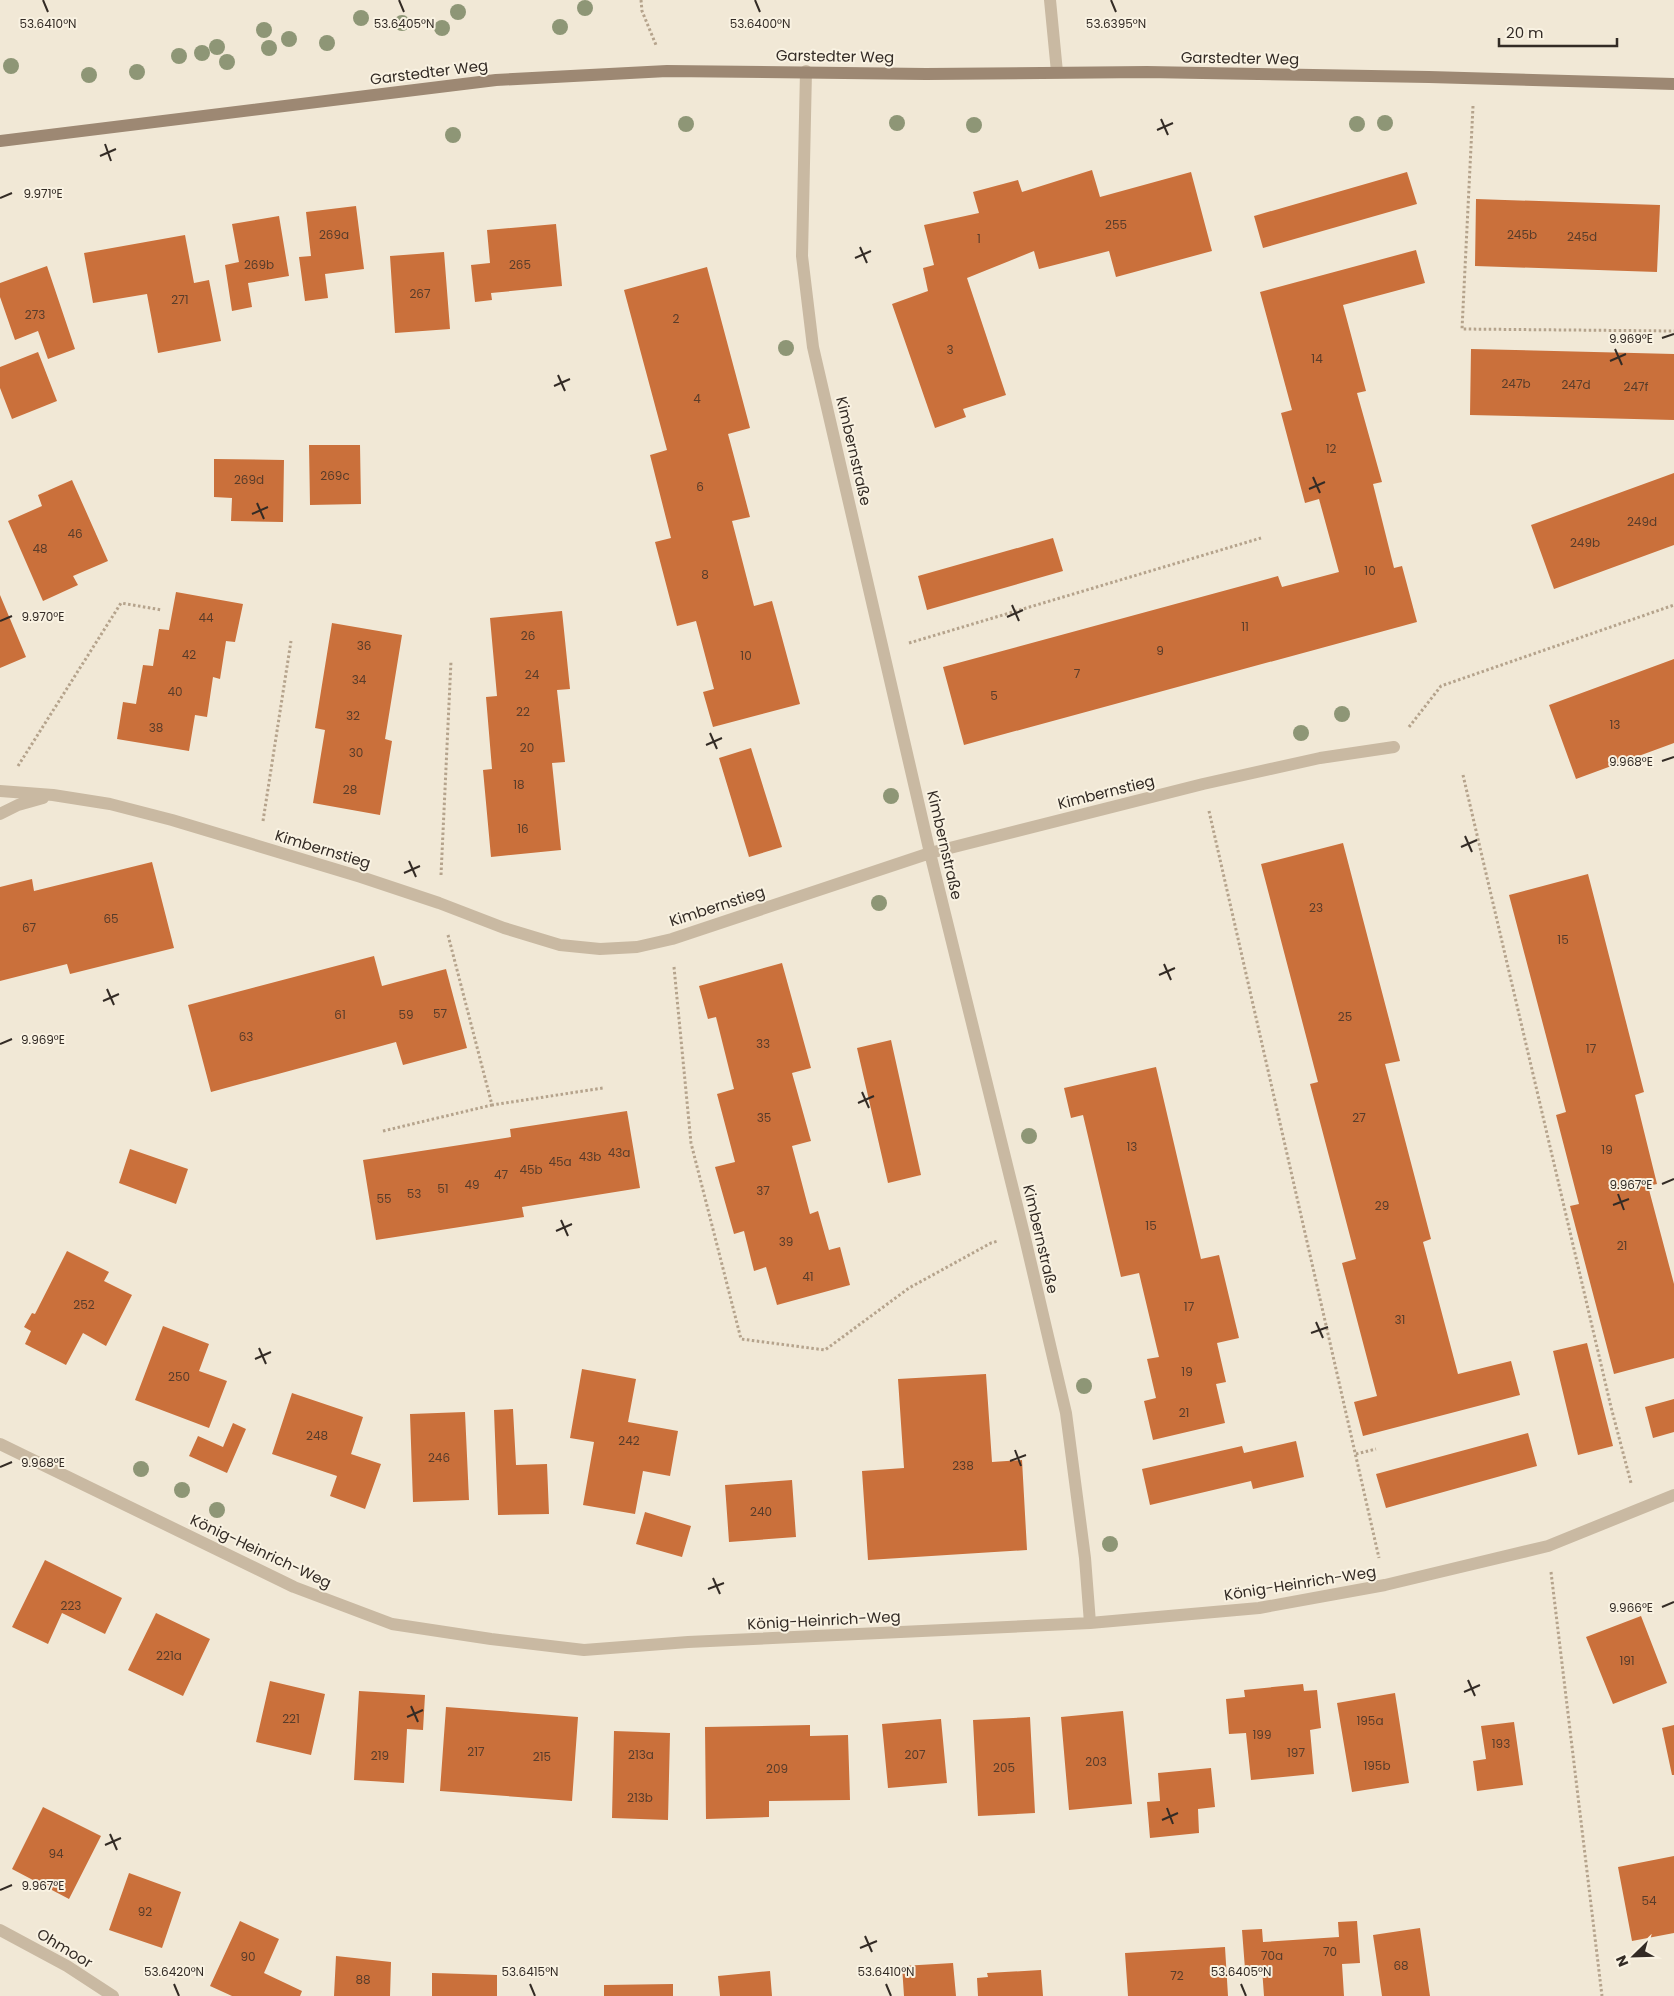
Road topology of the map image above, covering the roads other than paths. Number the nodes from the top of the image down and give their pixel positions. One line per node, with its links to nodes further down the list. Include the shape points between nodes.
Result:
1 (1050, 0): 3 (street)
2 (806, 72): 3 (main road, Garstedter Weg); 5 (main road, Garstedter Weg, via 667,71 496,80); 10 (street, Kimbernstraße, via 802,256 813,347)
3 (1058, 72): 4 (main road, Garstedter Weg)
4 (1674, 84)
5 (0, 140)
6 (1394, 747): 10 (street, Kimbernstieg, via 1320,758 1203,784)
7 (3, 791): 8 (street, Kimbernstieg)
8 (53, 796): 9 (street, Kimbernstieg, via 18,805); 10 (street, Kimbernstieg, via 110,804 172,820 439,903 560,945 600,949 637,947 672,939)
9 (0, 814)
10 (930, 853): 13 (street, Kimbernstraße, via 1066,1413 1086,1558)
11 (0, 1444): 13 (street, König-Heinrich-Weg, via 294,1588 392,1624 584,1650)
12 (1674, 1495): 13 (street, König-Heinrich-Weg, via 1548,1546 1385,1585 1259,1608)
13 (1090, 1623)
14 (0, 1930): 15 (street, Ohmoor, via 67,1966)
15 (113, 1996)

